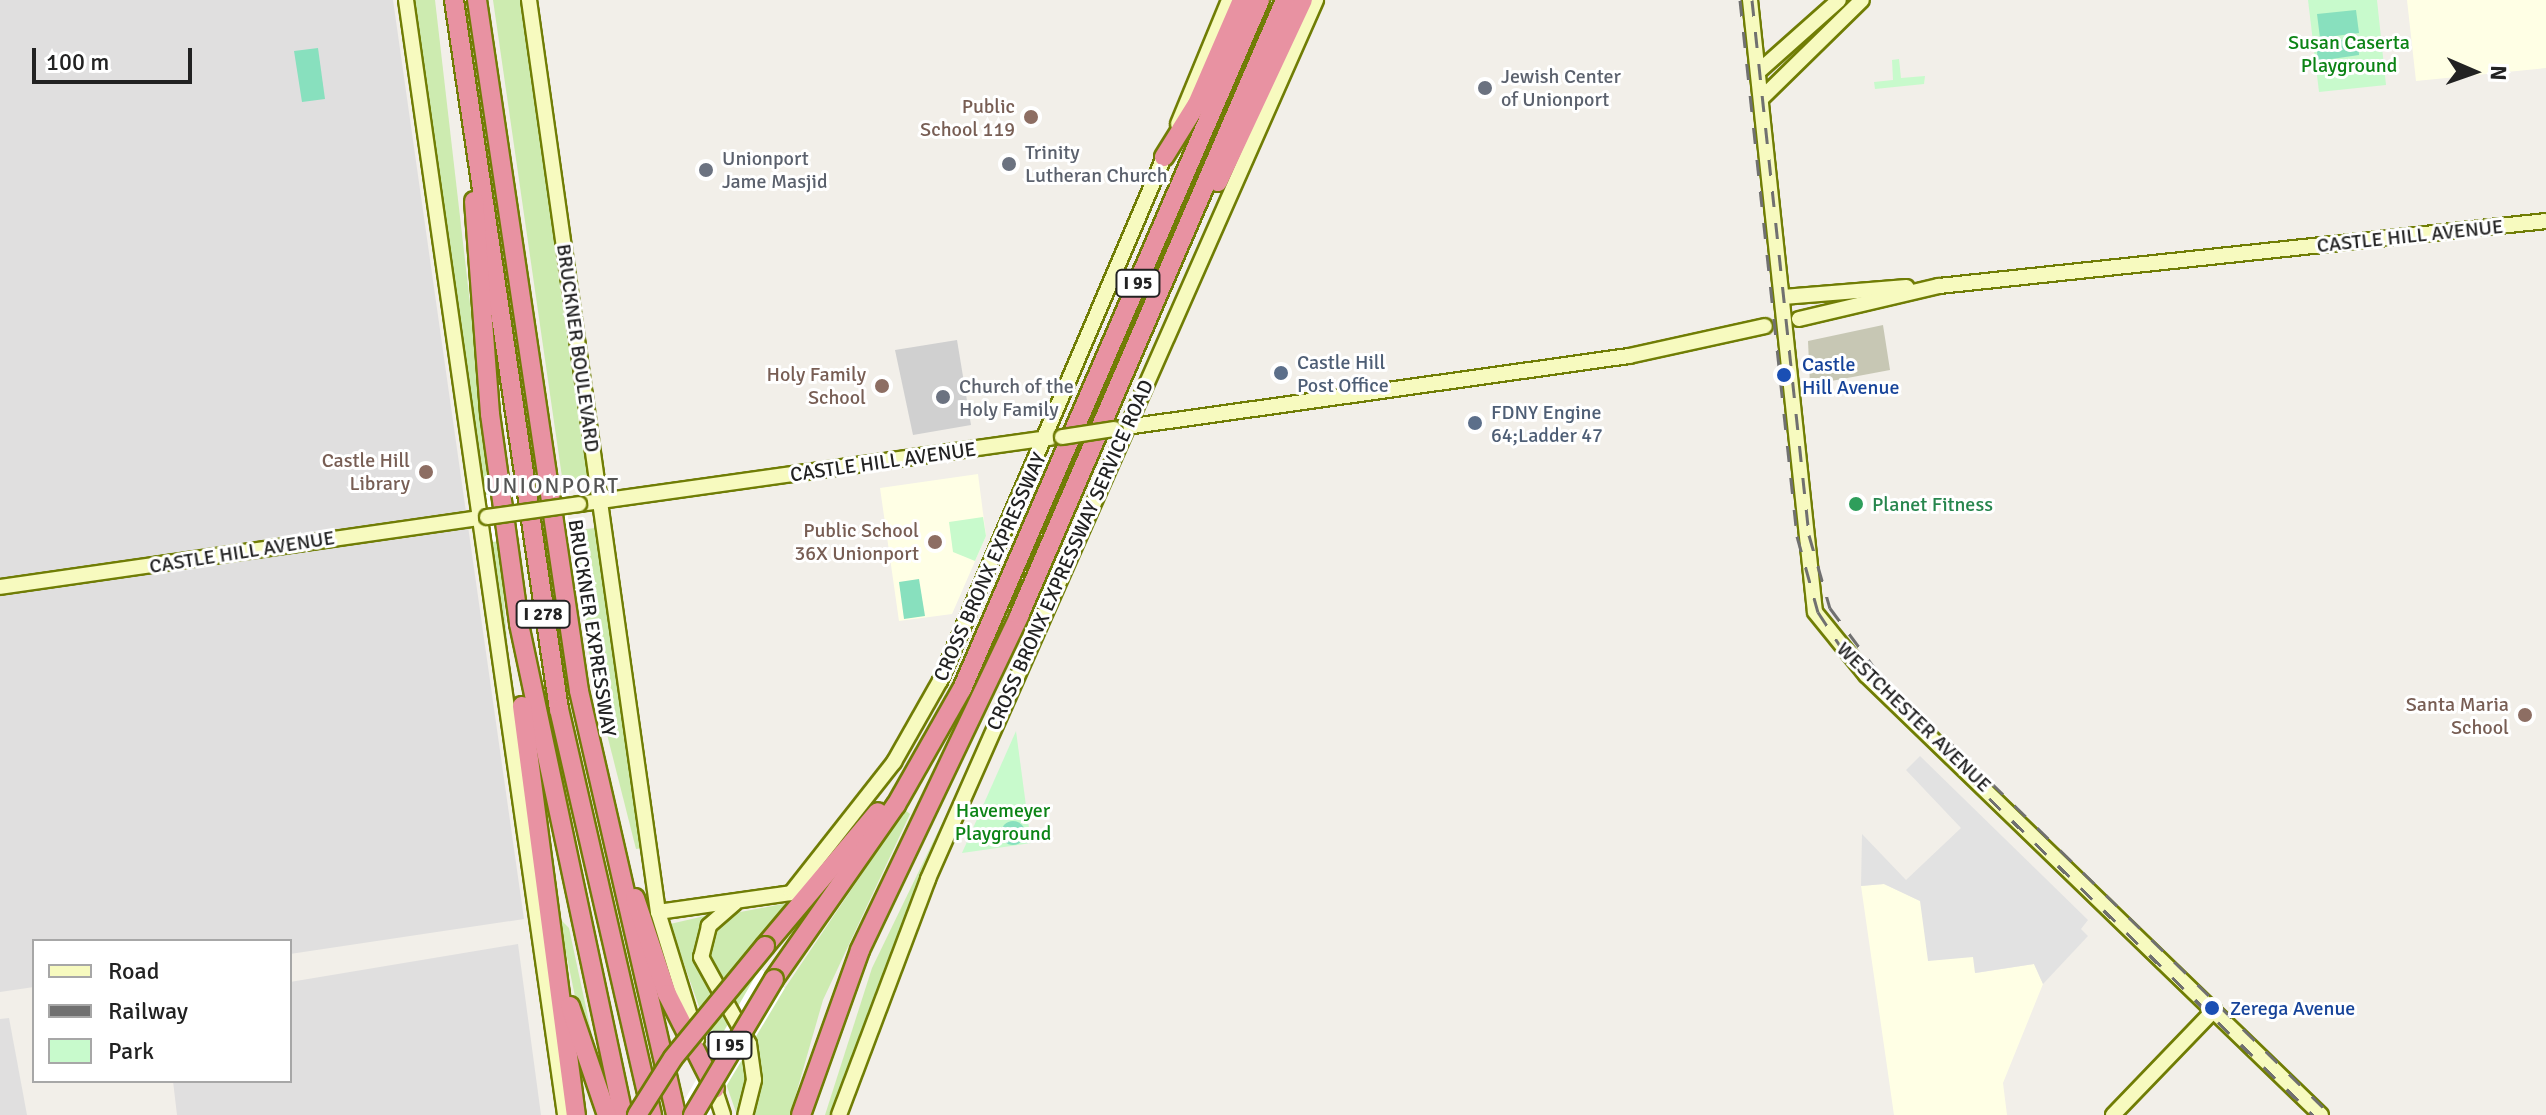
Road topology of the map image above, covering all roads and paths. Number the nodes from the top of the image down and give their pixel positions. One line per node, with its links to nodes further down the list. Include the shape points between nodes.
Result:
1 (406, 0): 27 (main road)
2 (454, 0): 16 (highway, I 278)
3 (477, 0): 30 (highway, BRUCKNER EXPRESSWAY / I 278)
4 (529, 0): 26 (main road, BRUCKNER BOULEVARD)
5 (1229, 0): 17 (main road)
6 (1242, 0): 17 (highway, via 1197,104)
7 (1260, 0): 31 (highway, CROSS BRONX EXPRESSWAY / I 95)
8 (1285, 0): 20 (highway, I 95)
9 (1303, 0): 20 (highway, via 1247,129)
10 (1316, 0): 24 (main road, CROSS BRONX EXPRESSWAY SERVICE ROAD)
11 (1750, 0): 14 (main road, WESTCHESTER AVENUE)
12 (1839, 0): 14 (main road)
13 (1862, 0): 15 (main road)
14 (1758, 72): 15 (main road, WESTCHESTER AVENUE)
15 (1761, 99): 21 (main road, WESTCHESTER AVENUE)
16 (471, 106): 28 (highway, via 487,376); 43 (highway, I 278, via 557,699)
17 (1164, 157): 25 (main road)
18 (2546, 221): 19 (main road, CASTLE HILL AVENUE)
19 (1939, 286): 21 (main road); 22 (main road, CASTLE HILL AVENUE)
20 (1158, 294): 35 (highway, I 95, via 1019,616)
21 (1783, 297): 36 (main road, WESTCHESTER AVENUE, via 1815,612 1866,675)
22 (1799, 319)
23 (1765, 326): 24 (main road, CASTLE HILL AVENUE, via 1629,356)
24 (1120, 428): 25 (main road, CASTLE HILL AVENUE, bridge); 50 (main road, CROSS BRONX EXPRESSWAY SERVICE ROAD, via 923,892)
25 (1044, 439): 26 (main road, CASTLE HILL AVENUE); 32 (main road, via 931,700 860,811 791,893)
26 (600, 502): 27 (main road, CASTLE HILL AVENUE, bridge); 33 (main road, BRUCKNER BOULEVARD)
27 (483, 518): 29 (main road, CASTLE HILL AVENUE); 38 (main road)
28 (511, 566): 34 (highway); 41 (highway, via 549,788)
29 (0, 587)
30 (582, 710): 37 (highway, via 655,963); 44 (highway, BRUCKNER EXPRESSWAY / I 278)
31 (944, 723): 42 (highway, bridge, via 673,1058); 45 (highway, CROSS BRONX EXPRESSWAY / I 95, bridge, via 774,979)
32 (739, 902): 33 (main road); 47 (main road, via 711,923 701,957 749,1044 754,1080)
33 (658, 912): 37 (main road, BRUCKNER BOULEVARD)
34 (552, 925): 39 (highway); 40 (highway, via 582,1053)
35 (838, 1004): 48 (highway); 49 (highway, I 95)
36 (2214, 1010): 51 (main road); 52 (main road, WESTCHESTER AVENUE)
37 (715, 1089): 46 (main road, BRUCKNER BOULEVARD)
38 (565, 1115)
39 (576, 1115)
40 (607, 1115)
41 (623, 1115)
42 (637, 1115)
43 (652, 1115)
44 (677, 1115)
45 (693, 1115)
46 (723, 1115)
47 (745, 1115)
48 (801, 1115)
49 (809, 1115)
50 (839, 1115)
51 (2113, 1115)
52 (2321, 1115)

